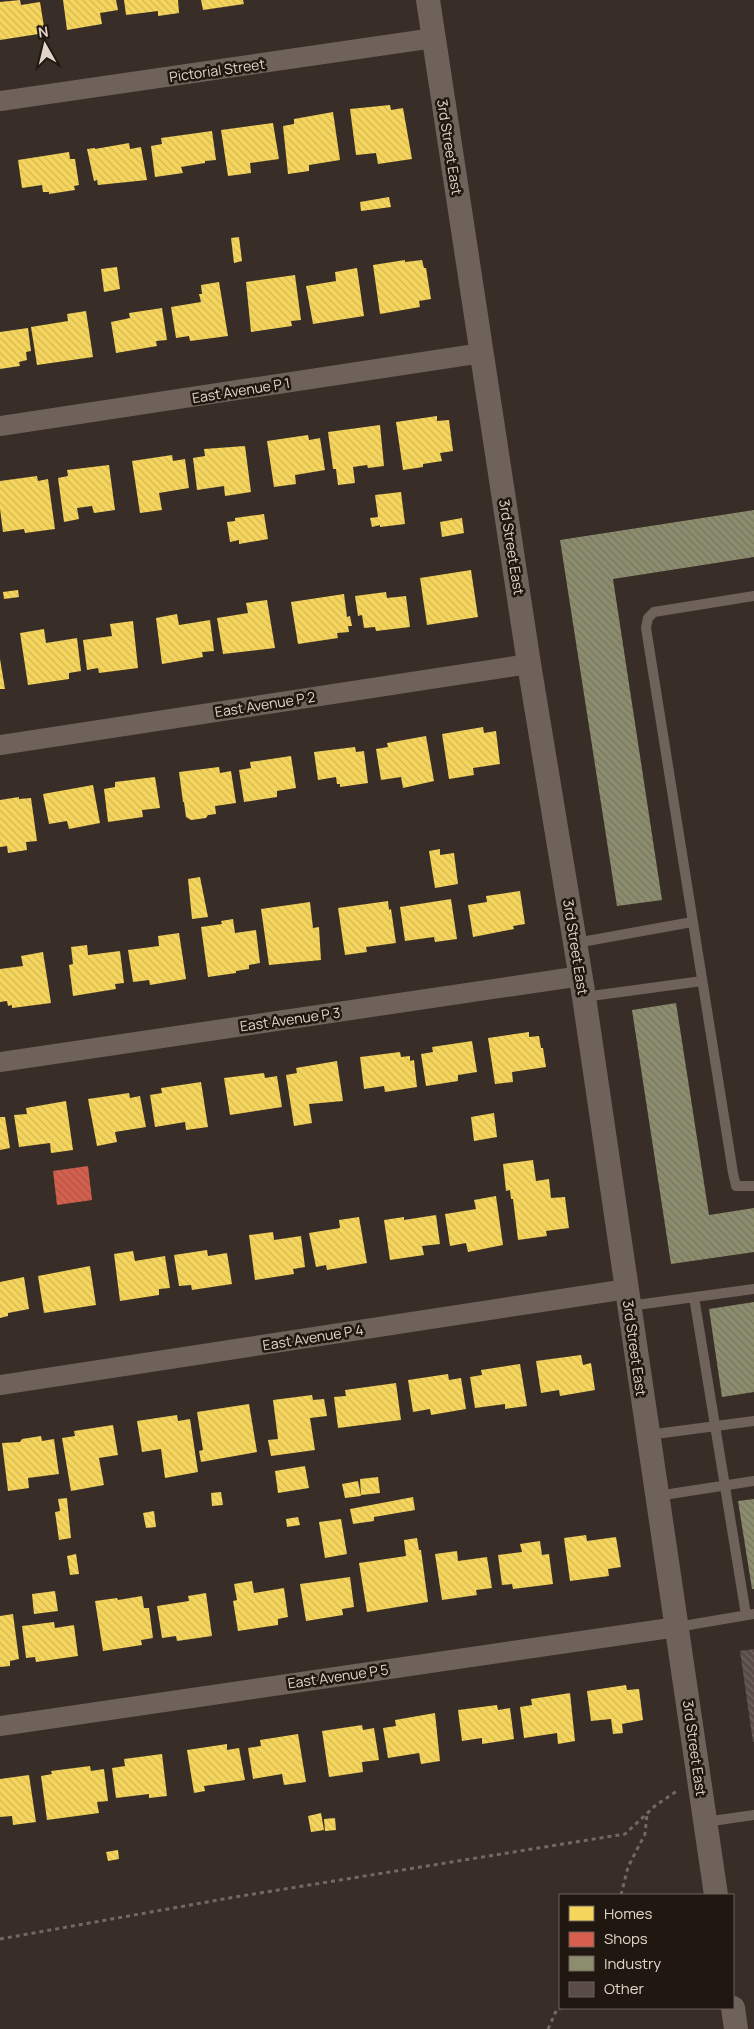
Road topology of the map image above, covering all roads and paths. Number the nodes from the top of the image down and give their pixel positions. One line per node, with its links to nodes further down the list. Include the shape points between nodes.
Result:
1 (428, 0): 2 (street, 3rd Street East)
2 (434, 38): 3 (street, Pictorial Street); 4 (street, 3rd Street East)
3 (0, 101)
4 (482, 354): 5 (street, East Avenue P 1); 7 (street, 3rd Street East)
5 (0, 426)
6 (754, 596): 9 (lane, via 654,612 648,618 646,628)
7 (530, 664): 8 (street, East Avenue P 2); 10 (street, 3rd Street East)
8 (0, 745)
9 (692, 922): 10 (lane); 11 (lane)
10 (576, 943): 12 (street, 3rd Street East)
11 (702, 981): 12 (lane); 14 (lane, via 736,1186)
12 (582, 986): 13 (street, East Avenue P 3); 17 (street, 3rd Street East)
13 (0, 1062)
14 (754, 1186)
15 (754, 1289): 16 (lane)
16 (694, 1297): 17 (lane); 20 (lane)
17 (628, 1298): 18 (street, East Avenue P 4); 21 (street, 3rd Street East)
18 (0, 1385)
19 (754, 1421): 20 (lane)
20 (716, 1427): 21 (lane); 23 (lane)
21 (648, 1435): 24 (street, 3rd Street East)
22 (754, 1481): 23 (lane)
23 (725, 1486): 24 (lane); 25 (lane)
24 (657, 1496): 26 (street, 3rd Street East)
25 (750, 1614): 26 (lane)
26 (677, 1627): 27 (street, East Avenue P 5); 28 (street, 3rd Street East)
27 (0, 1726)
28 (699, 1777): 29 (path); 31 (street, 3rd Street East)
29 (648, 1813): 32 (path, via 645,1834 628,1867); 34 (path, via 625,1834 235,1897)
30 (754, 1815): 31 (lane)
31 (705, 1822): 33 (street, 3rd Street East)
32 (621, 1894)
33 (716, 1894)
34 (0, 1940)
35 (559, 2008): 37 (path)
36 (733, 2009): 38 (street)
37 (548, 2029)
38 (736, 2029)

